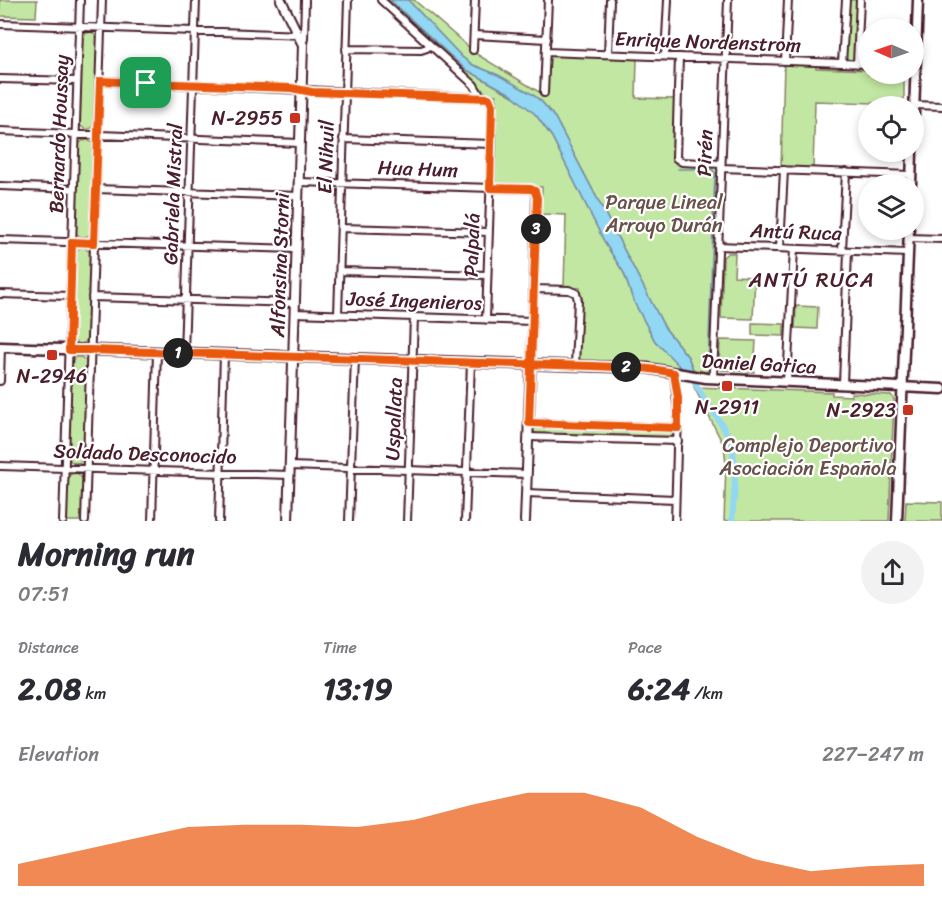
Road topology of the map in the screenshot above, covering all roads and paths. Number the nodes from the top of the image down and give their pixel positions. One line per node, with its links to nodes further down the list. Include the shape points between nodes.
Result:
1 (80, 0): 19 (street, Bernardo Houssay)
2 (102, 0): 20 (street, Bernardo Houssay)
3 (196, 0): 21 (street, Gabriela Mistral)
4 (281, 0): 22 (street, Alfonsina Storni)
5 (305, 0): 22 (street, Alfonsina Storni)
6 (348, 0): 26 (street, El Nihuil)
7 (381, 0): 25 (street)
8 (475, 0): 23 (street)
9 (548, 0): 24 (street)
10 (610, 0): 29 (street)
11 (668, 0): 30 (street)
12 (728, 0): 32 (street, Pirén)
13 (788, 0): 33 (street)
14 (846, 0): 34 (street)
15 (860, 0): 35 (street)
16 (918, 0): 17 (main road)
17 (917, 18)
18 (0, 24): 19 (street)
19 (79, 27): 20 (street); 37 (street, Bernardo Houssay)
20 (101, 28): 21 (street); 38 (street, Bernardo Houssay)
21 (195, 31): 22 (street); 39 (street, Gabriela Mistral)
22 (301, 35): 40 (street, Alfonsina Storni)
23 (474, 35): 24 (street); 27 (street)
24 (547, 39): 28 (street)
25 (429, 44): 26 (street, via 421,50); 43 (street, via 474,85)
26 (346, 49): 41 (street, El Nihuil)
27 (473, 50)
28 (546, 52): 29 (street, Enrique Nordenstrom); 42 (street)
29 (608, 54): 30 (street, Enrique Nordenstrom)
30 (665, 56): 31 (street, Enrique Nordenstrom)
31 (679, 57): 32 (street, Enrique Nordenstrom); 53 (street, via 677,160)
32 (726, 59): 33 (street, Enrique Nordenstrom); 53 (street, Pirén)
33 (785, 61): 34 (street, Enrique Nordenstrom)
34 (842, 63): 35 (street, Enrique Nordenstrom)
35 (857, 64)
36 (0, 79): 37 (street)
37 (77, 81): 47 (street, Bernardo Houssay)
38 (100, 81): 39 (street); 48 (street, Bernardo Houssay)
39 (193, 85): 40 (street); 49 (street, Gabriela Mistral)
40 (302, 90): 41 (street); 51 (street, Alfonsina Storni)
41 (345, 93): 43 (street); 50 (street, El Nihuil)
42 (544, 93)
43 (481, 97): 52 (street, Palpalá, via 490,99)
44 (942, 106): 45 (street)
45 (924, 108)
46 (0, 131): 47 (street)
47 (75, 134): 48 (street); 61 (street, Bernardo Houssay)
48 (98, 135): 49 (street); 62 (street, Bernardo Houssay)
49 (191, 138): 51 (street); 63 (street, Gabriela Mistral)
50 (344, 138): 52 (street); 58 (street, El Nihuil)
51 (300, 142): 57 (street, Alfonsina Storni)
52 (492, 144): 60 (street, Palpalá)
53 (721, 166): 54 (street); 74 (street, Pirén)
54 (784, 170): 55 (street); 75 (street)
55 (846, 172): 56 (street); 78 (street)
56 (862, 174)
57 (299, 182): 58 (street, Hua Hum); 64 (street, Alfonsina Storni)
58 (342, 183): 60 (street, Hua Hum); 65 (street, El Nihuil)
59 (0, 186): 61 (street)
60 (490, 188): 66 (street, Palpalá); 82 (street, Hua Hum, via 535,191)
61 (74, 189): 71 (street, Bernardo Houssay)
62 (96, 189): 63 (street); 72 (street, Bernardo Houssay)
63 (189, 192): 64 (street); 73 (street, Gabriela Mistral)
64 (299, 196): 76 (street, Alfonsina Storni)
65 (341, 228): 66 (street); 80 (street, El Nihuil)
66 (489, 232): 81 (street, Palpalá)
67 (924, 236): 68 (street)
68 (942, 239)
69 (0, 240): 71 (street)
70 (909, 240): 79 (main road)
71 (72, 242): 72 (street); 84 (street, Bernardo Houssay)
72 (94, 243): 73 (street); 85 (street, Bernardo Houssay)
73 (188, 246): 76 (street); 86 (street, Gabriela Mistral)
74 (718, 246): 75 (street, Antú Ruca); 106 (street, Pirén)
75 (780, 248): 77 (street, Antú Ruca)
76 (297, 249): 87 (street, Alfonsina Storni)
77 (794, 249): 78 (street, Antú Ruca); 108 (street)
78 (845, 251): 79 (street, Antú Ruca); 109 (street)
79 (908, 253): 110 (main road)
80 (340, 271): 81 (street); 89 (street, El Nihuil)
81 (487, 275): 91 (street, Palpalá)
82 (534, 289): 92 (street); 104 (street, via 576,293)
83 (0, 294): 84 (street)
84 (70, 296): 94 (street, Bernardo Houssay)
85 (92, 297): 86 (street); 95 (street, Bernardo Houssay)
86 (186, 300): 87 (street); 97 (street, Gabriela Mistral)
87 (295, 303): 88 (street, Alfonsina Storni)
88 (295, 313): 89 (street, José Ingenieros); 99 (street, Alfonsina Storni)
89 (338, 315): 90 (street, José Ingenieros)
90 (414, 317): 91 (street, José Ingenieros); 101 (street, Uspallata)
91 (486, 320): 92 (street, José Ingenieros)
92 (532, 321): 103 (street)
93 (1, 347): 94 (main road, Daniel Gatica); 107 (street)
94 (69, 350): 95 (main road, Daniel Gatica); 118 (street, Bernardo Houssay)
95 (91, 350): 96 (main road, Daniel Gatica); 120 (street, Bernardo Houssay)
96 (157, 352): 97 (main road, Daniel Gatica); 122 (street)
97 (184, 353): 98 (main road, Daniel Gatica)
98 (225, 354): 99 (main road, Daniel Gatica); 124 (street)
99 (294, 357): 100 (main road, Daniel Gatica); 117 (street, Alfonsina Storni)
100 (355, 358): 101 (main road, Daniel Gatica); 119 (street)
101 (412, 360): 102 (main road, Daniel Gatica); 121 (street, Uspallata)
102 (471, 362): 103 (main road, Daniel Gatica); 123 (street)
103 (531, 364): 104 (main road, Daniel Gatica); 112 (street)
104 (575, 365): 105 (main road, Daniel Gatica, via 652,368)
105 (674, 373): 106 (main road, Daniel Gatica); 113 (street)
106 (713, 378): 108 (main road, Daniel Gatica)
107 (0, 381)
108 (788, 382): 109 (main road, Daniel Gatica)
109 (843, 384): 110 (main road, Daniel Gatica)
110 (903, 387): 111 (main road, Daniel Gatica); 139 (main road)
111 (942, 388)
112 (529, 423): 113 (street); 114 (street)
113 (678, 428): 115 (street)
114 (528, 437): 115 (street); 125 (street)
115 (678, 441): 128 (street)
116 (0, 466): 118 (street, Soldado Desconocido)
117 (290, 466): 119 (street); 126 (street, Alfonsina Storni)
118 (65, 468): 120 (street, Soldado Desconocido); 129 (street, Bernardo Houssay)
119 (351, 468): 121 (street); 134 (street)
120 (87, 469): 122 (street, Soldado Desconocido); 130 (street, Bernardo Houssay)
121 (409, 470): 123 (street); 135 (street, Uspallata)
122 (154, 471): 124 (street, Soldado Desconocido); 131 (street)
123 (467, 472): 125 (street); 136 (street)
124 (221, 473): 126 (street, Soldado Desconocido); 132 (street)
125 (527, 474): 127 (street)
126 (290, 475): 133 (street, Alfonsina Storni)
127 (526, 493): 128 (street); 137 (street)
128 (675, 499): 138 (street)
129 (63, 521)
130 (85, 521)
131 (152, 521)
132 (219, 521)
133 (288, 521)
134 (349, 521)
135 (407, 521)
136 (465, 521)
137 (525, 521)
138 (675, 521)
139 (897, 521)

